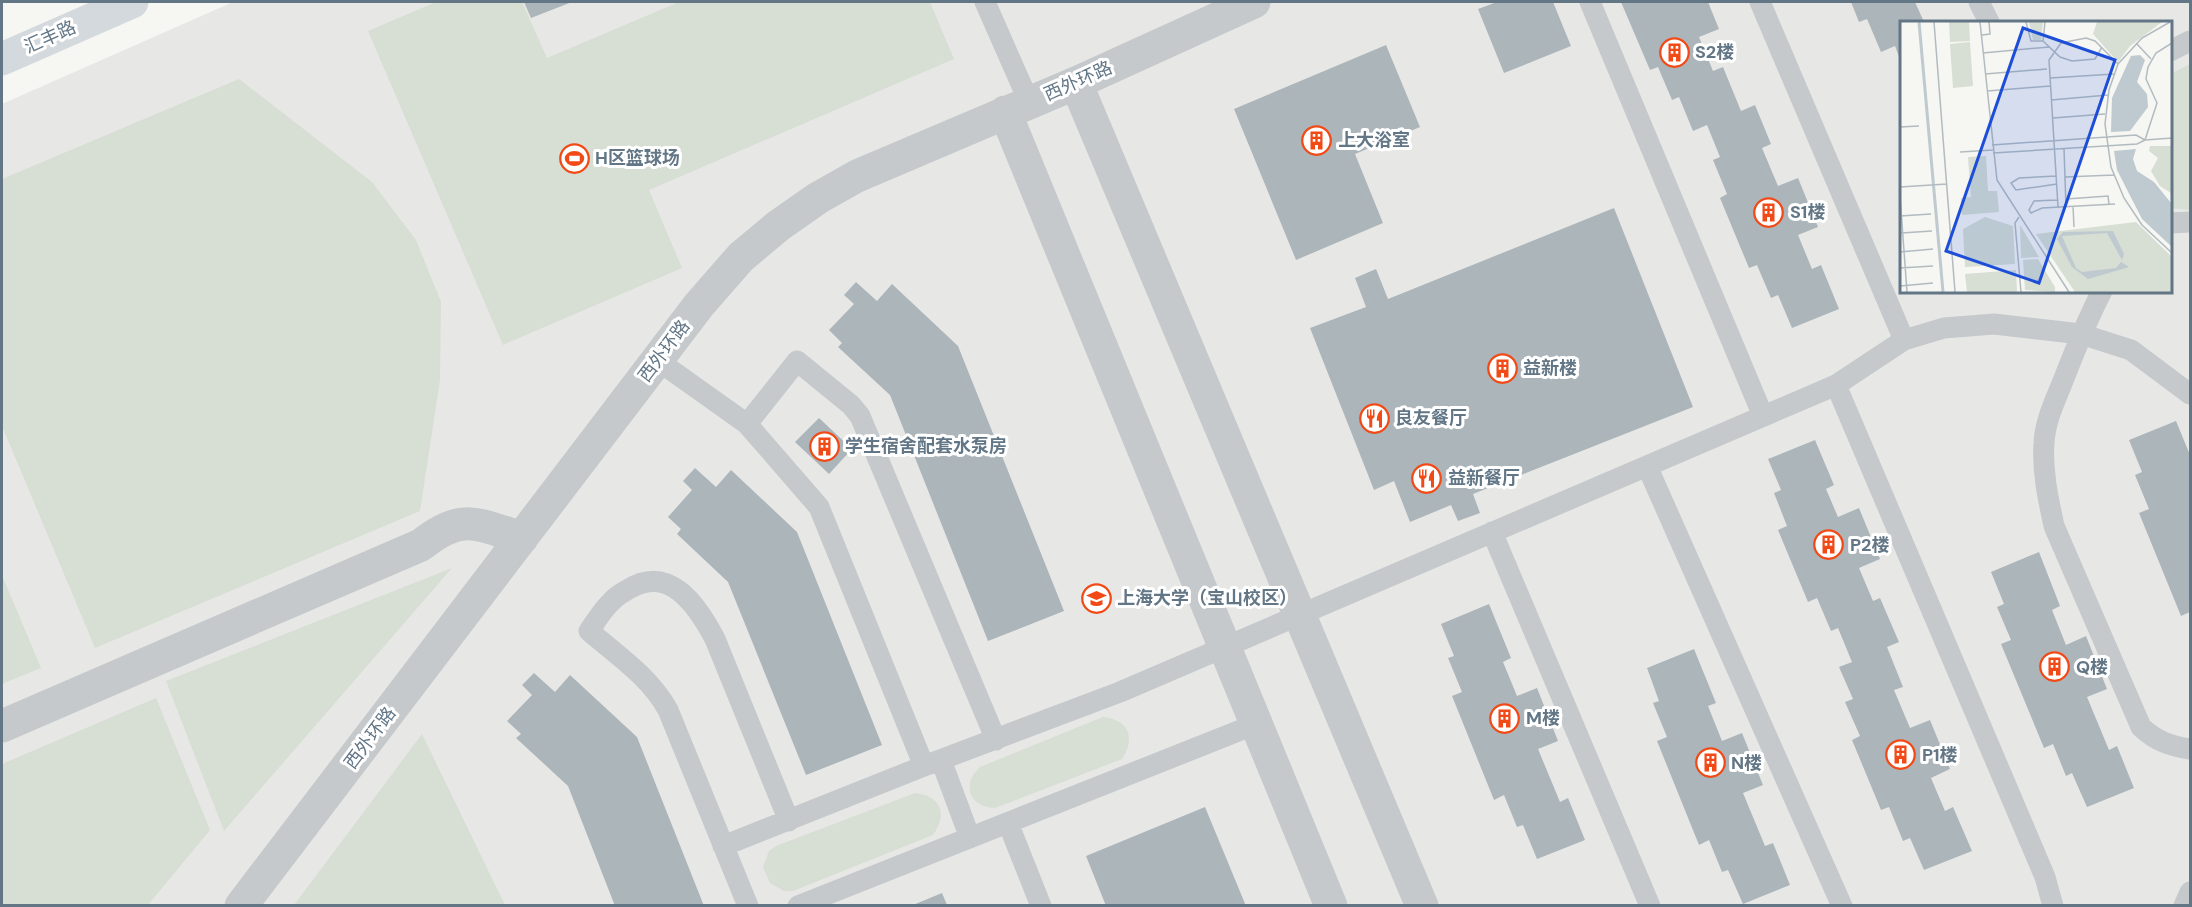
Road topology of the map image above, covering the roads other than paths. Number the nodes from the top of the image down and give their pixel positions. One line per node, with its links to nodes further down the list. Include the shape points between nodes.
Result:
1 (132, 2): 10 (street, 汇丰路)
2 (985, 2): 12 (lane)
3 (1254, 2): 11 (street, 西外环路)
4 (1590, 2): 21 (lane)
5 (1760, 2): 17 (lane)
6 (1980, 2): 7 (lane)
7 (1989, 21)
8 (2190, 41): 9 (lane)
9 (2171, 50)
10 (2, 59)
11 (1076, 83): 12 (street, 西外环路); 26 (street)
12 (1017, 107): 18 (street, 西外环路, via 857,176 786,220 741,258); 27 (street)
13 (2190, 222): 14 (lane)
14 (2171, 223)
15 (2102, 292): 16 (lane)
16 (2081, 334): 17 (lane, via 1994,324 1944,328); 20 (lane, via 2130,350); 31 (lane, via 2049,414 2044,441 2044,468 2054,526 2141,726 2154,739)
17 (1904, 340): 19 (lane)
18 (657, 360): 22 (lane); 25 (street, 西外环路)
19 (1836, 385): 21 (lane); 47 (lane, via 2045,877)
20 (2190, 394)
21 (1763, 416): 23 (lane)
22 (747, 424): 30 (lane, via 798,361 861,416); 32 (lane, via 819,507)
23 (1647, 466): 24 (lane); 46 (lane)
24 (1492, 532): 26 (lane); 45 (lane)
25 (522, 538): 29 (street, via 474,523 454,524 421,544); 39 (street, 西外环路)
26 (1300, 615): 27 (lane); 44 (street)
27 (1225, 647): 28 (street); 30 (lane)
28 (1256, 724): 34 (lane); 43 (street)
29 (2, 726)
30 (996, 740): 32 (lane)
31 (2190, 749)
32 (932, 763): 33 (lane); 35 (lane)
33 (789, 821): 36 (lane); 36 (lane, via 703,617 673,585 654,580 636,585 612,600 589,631 660,696)
34 (1008, 823): 35 (lane); 42 (lane)
35 (970, 838): 38 (lane)
36 (723, 846): 40 (lane)
37 (2190, 892): 48 (lane)
38 (826, 901): 41 (lane)
39 (242, 906)
40 (748, 906)
41 (798, 906)
42 (1041, 906)
43 (1331, 906)
44 (1422, 906)
45 (1650, 906)
46 (1842, 906)
47 (2053, 906)
48 (2184, 906)

